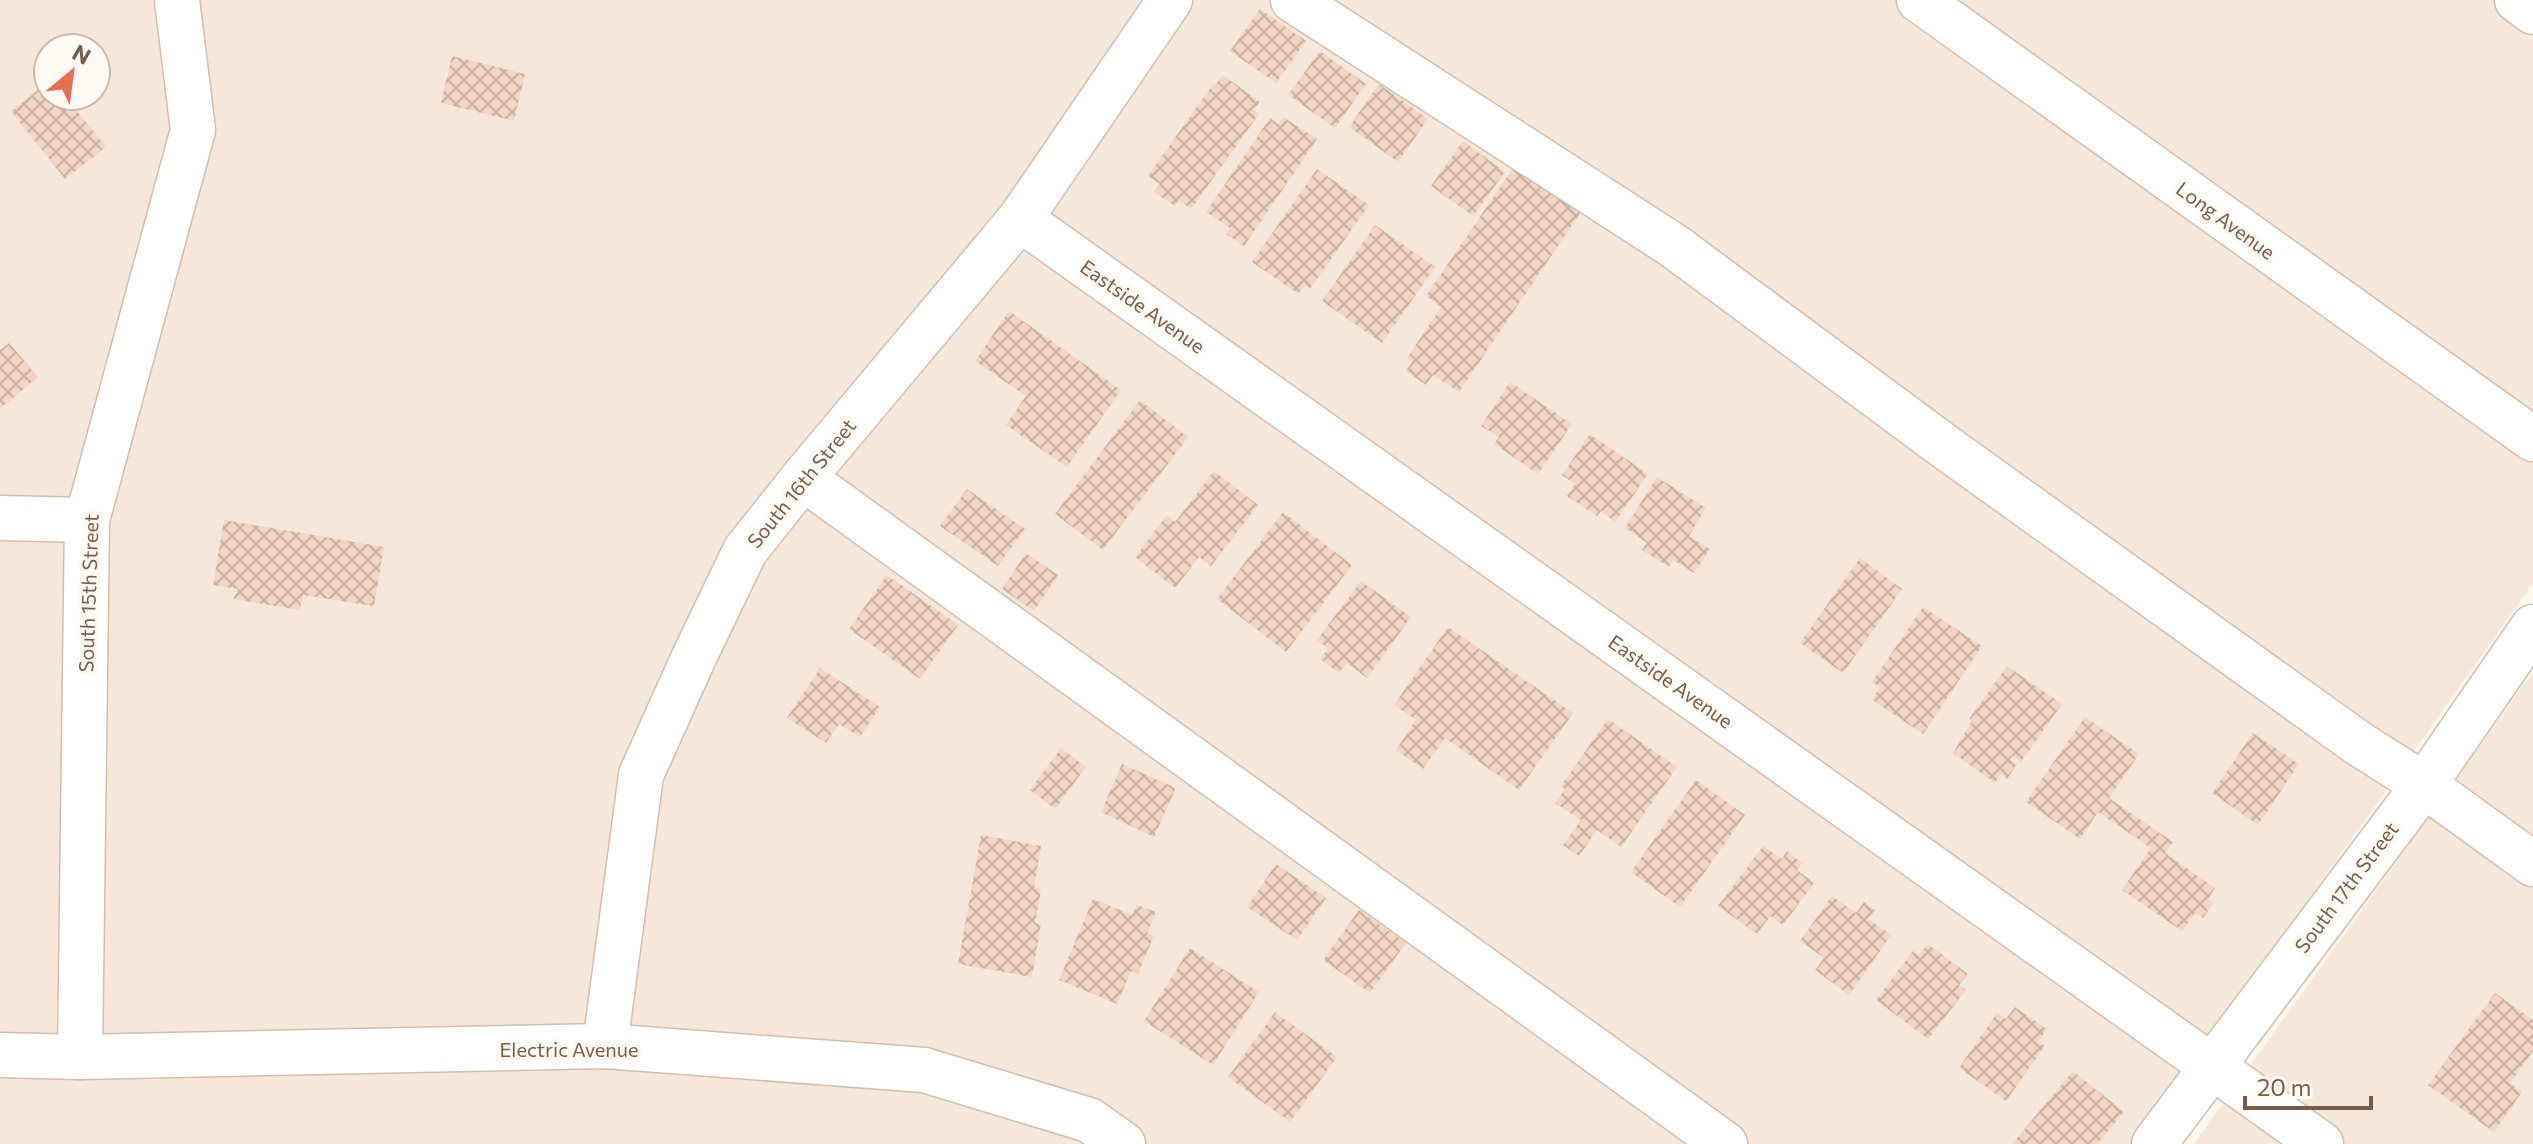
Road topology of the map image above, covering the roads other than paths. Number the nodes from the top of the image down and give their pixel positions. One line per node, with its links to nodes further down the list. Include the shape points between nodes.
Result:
1 (177, 0): 11 (street, South 15th Street, via 193,130)
2 (1170, 0): 7 (street, South 16th Street)
3 (1293, 0): 13 (street, via 1674,246 1957,456)
4 (1919, 0): 8 (street, Long Avenue)
5 (2517, 0): 6 (street)
6 (2533, 12)
7 (1020, 219): 9 (street, South 16th Street); 18 (street, Eastside Avenue)
8 (2533, 439)
9 (803, 478): 15 (street, South 16th Street, via 745,551 641,775); 20 (street)
10 (0, 518): 11 (street)
11 (87, 520): 17 (street, South 15th Street)
12 (2533, 627): 13 (street, South 17th Street)
13 (2424, 785): 14 (street); 18 (street, South 17th Street)
14 (2533, 864)
15 (605, 1046): 17 (street, Electric Avenue); 19 (street, Electric Avenue, via 924,1070 1089,1120)
16 (0, 1055): 17 (street, Electric Avenue)
17 (80, 1057)
18 (2211, 1066): 21 (street, South 17th Street); 22 (street, Eastside Avenue)
19 (1123, 1144)
20 (1725, 1144)
21 (2154, 1144)
22 (2321, 1144)

